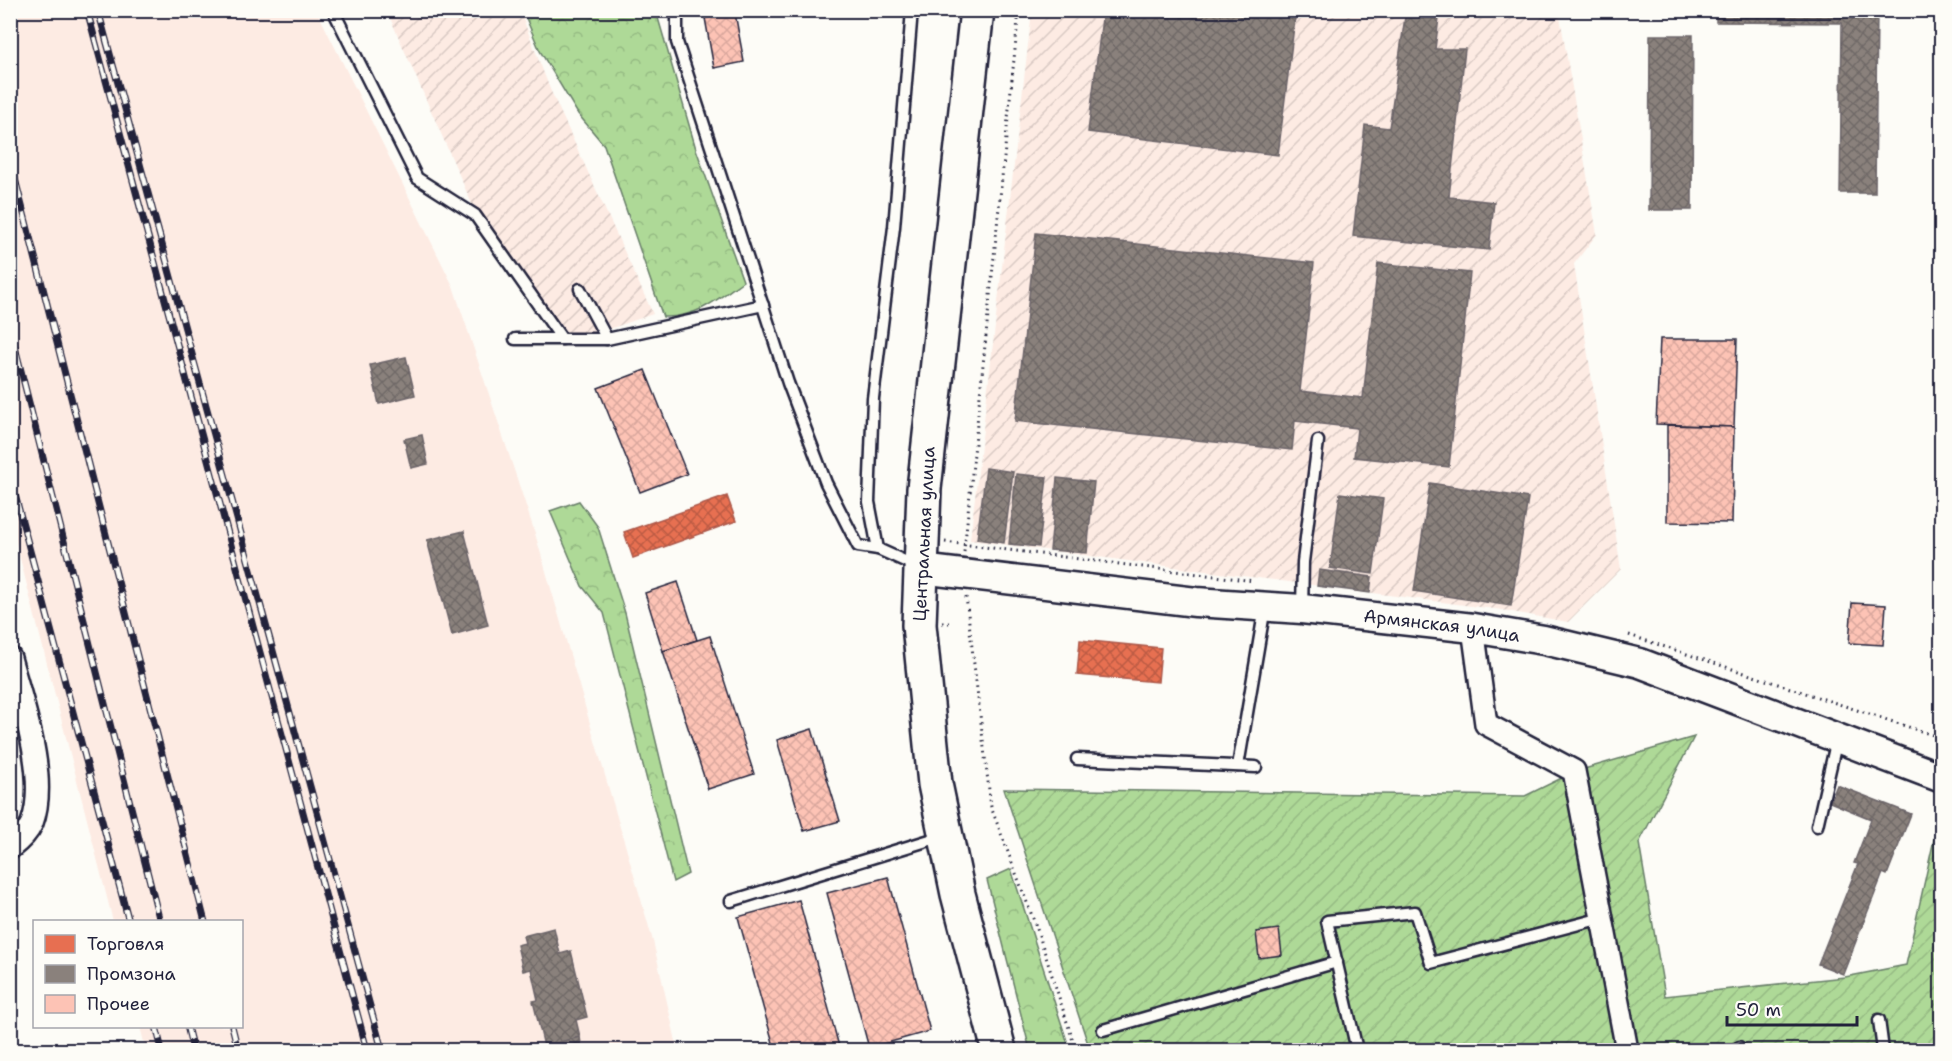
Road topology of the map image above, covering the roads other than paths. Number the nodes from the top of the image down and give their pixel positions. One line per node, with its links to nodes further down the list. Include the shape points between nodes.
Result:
1 (333, 10): 8 (lane, via 417,178 475,215)
2 (677, 10): 6 (lane, via 677,42)
3 (912, 10): 11 (lane, via 894,227 873,398 869,502)
4 (977, 10): 12 (main road, Центральная улица, via 924,489)
5 (580, 289): 9 (lane)
6 (763, 304): 9 (lane); 11 (lane, via 826,483 858,546)
7 (515, 339): 8 (lane)
8 (562, 339): 9 (lane)
9 (607, 339)
10 (1318, 441): 14 (lane, via 1303,562)
11 (878, 549): 12 (lane)
12 (921, 568): 13 (street, Армянская улица); 23 (main road, Центральная улица, via 919,625 924,698)
13 (1265, 607): 14 (street, Армянская улица); 19 (lane)
14 (1302, 609): 15 (street, Армянская улица)
15 (1473, 628): 17 (street, Армянская улица, via 1640,663); 26 (street, via 1486,724 1574,771)
16 (10, 658): 24 (street, via 36,768 36,802 32,825)
17 (1837, 738): 21 (street, Армянская улица); 22 (lane)
18 (1077, 759): 19 (lane)
19 (1238, 766): 20 (lane)
20 (1256, 767)
21 (1941, 778)
22 (1817, 826)
23 (946, 835): 25 (lane); 30 (main road, Центральная улица)
24 (10, 848)
25 (731, 901)
26 (1602, 918): 27 (lane, via 1431,963 1414,912 1327,921); 32 (street)
27 (1337, 962): 29 (lane); 31 (lane)
28 (1879, 1020): 33 (lane)
29 (1103, 1030)
30 (996, 1048)
31 (1357, 1050)
32 (1627, 1050)
33 (1883, 1050)

